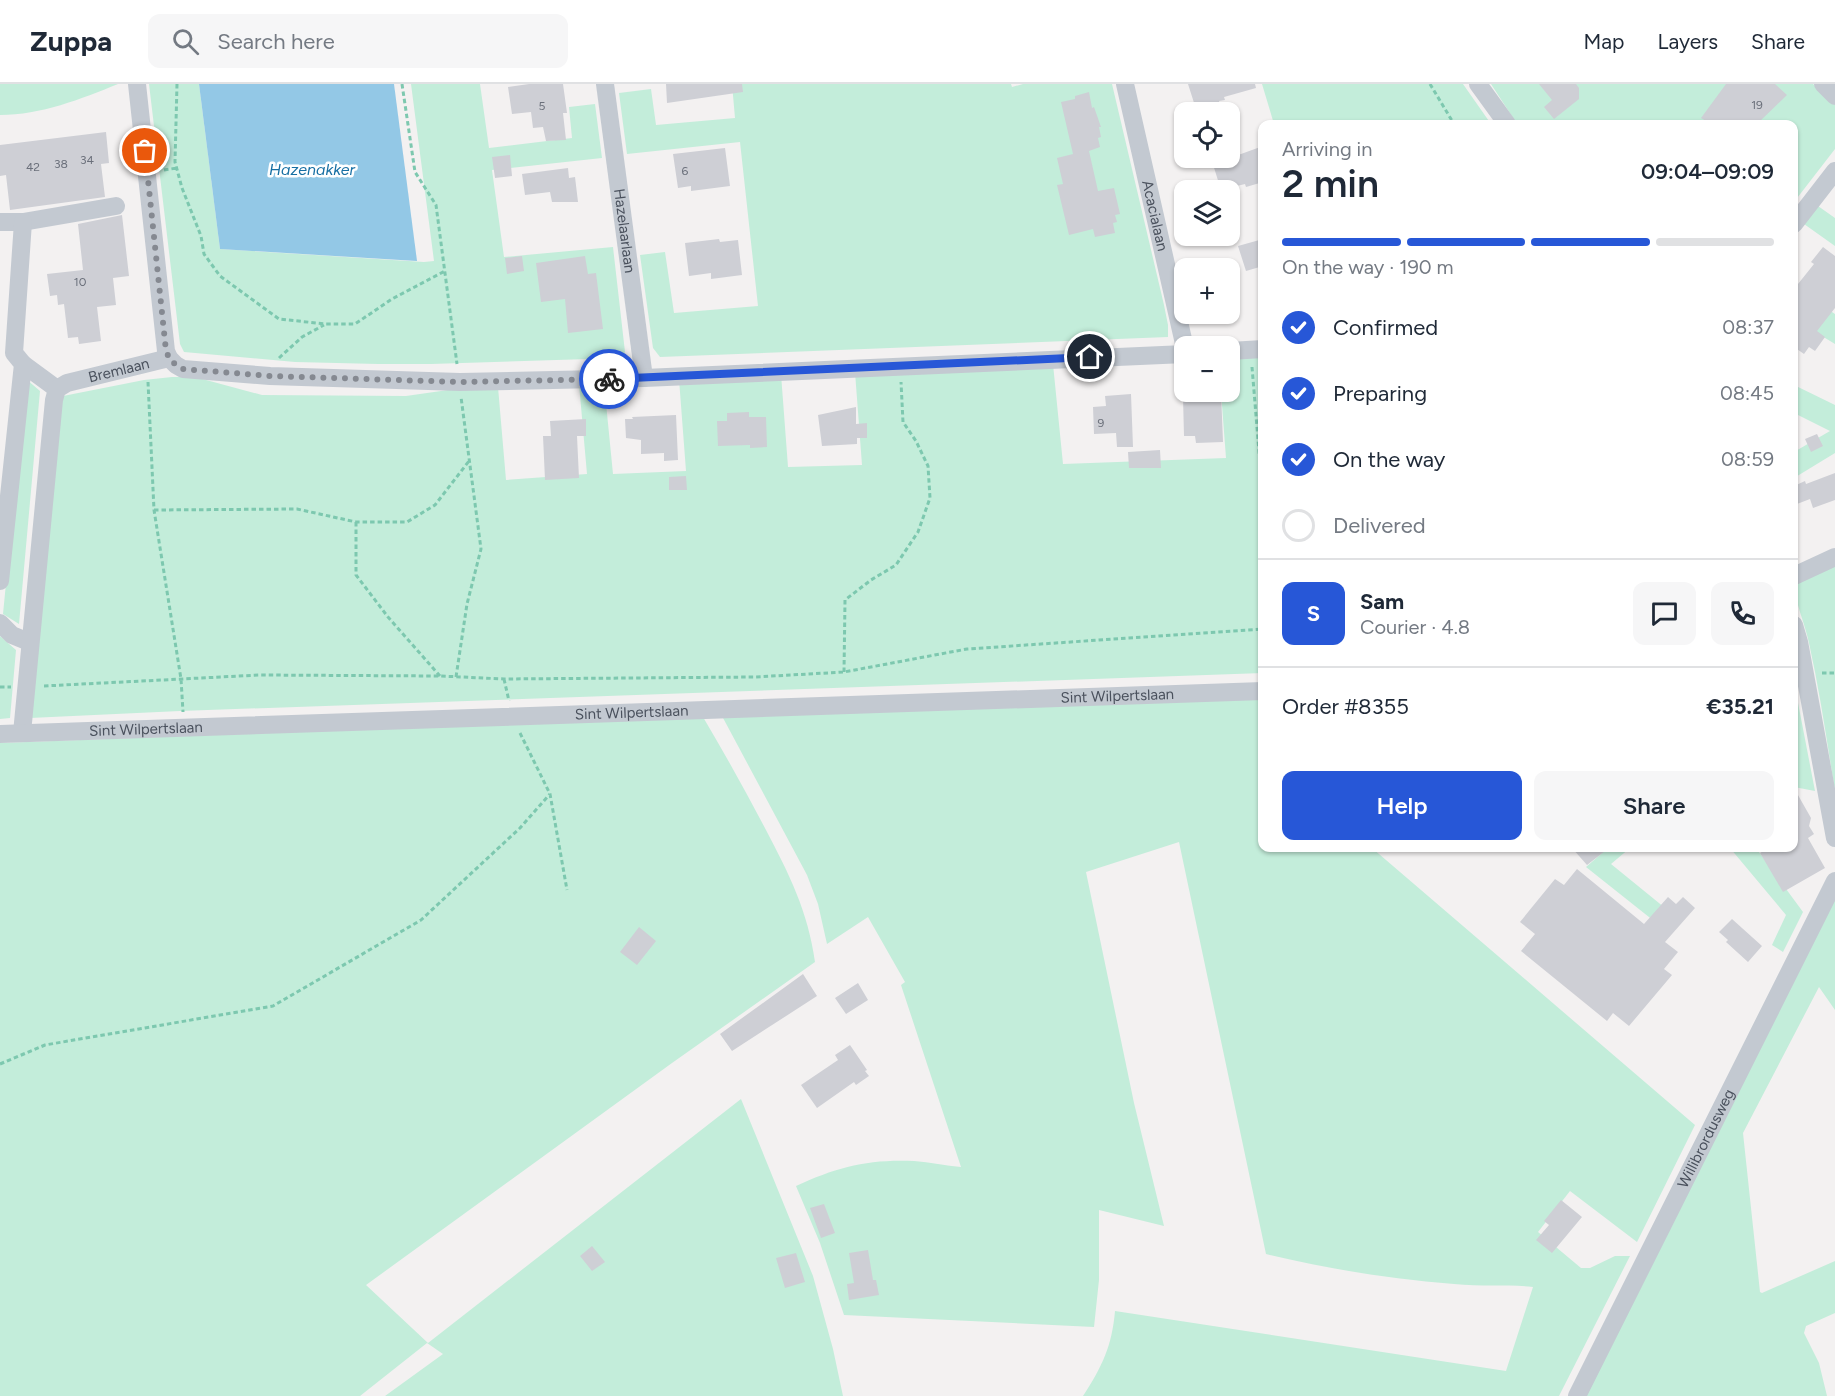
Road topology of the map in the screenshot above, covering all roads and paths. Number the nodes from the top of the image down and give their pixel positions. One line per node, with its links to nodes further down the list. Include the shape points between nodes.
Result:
1 (137, 84): 23 (street)
2 (177, 84): 18 (path, via 175,162 204,254 220,276 279,319)
3 (402, 84): 17 (path, via 415,172 436,205)
4 (605, 84): 29 (street, Hazelaarlaan)
5 (1125, 84): 19 (street, Acacialaan)
6 (1430, 84): 10 (path)
7 (1479, 84): 11 (street)
8 (1822, 84): 9 (street)
9 (1835, 96)
10 (1452, 120)
11 (1504, 120)
12 (1835, 171): 14 (street)
13 (116, 206): 16 (street)
14 (1798, 219)
15 (0, 222): 16 (street)
16 (23, 222): 24 (street, via 14,353)
17 (445, 271): 18 (path, via 355,324); 30 (path)
18 (326, 324): 28 (path, via 302,337)
19 (1182, 336)
20 (1257, 350): 21 (street); 27 (path)
21 (1240, 351)
22 (1174, 354): 26 (street, Bremlaan)
23 (169, 358): 25 (street, Bremlaan); 28 (street, Bremlaan, via 183,369)
24 (23, 364): 31 (street); 37 (street)
25 (147, 365): 31 (street, Bremlaan, via 66,383); 33 (path)
26 (900, 365): 29 (street, Bremlaan); 41 (path, via 903,422 928,466 930,498 918,532 896,565 845,600)
27 (1258, 375)
28 (260, 376): 30 (street, Bremlaan)
29 (645, 378): 30 (street, Bremlaan)
30 (460, 382): 32 (path)
31 (57, 389): 40 (street)
32 (469, 461): 34 (path, via 435,505 407,522); 44 (path, via 481,549)
33 (154, 510): 34 (path, via 297,509); 45 (path)
34 (356, 522): 43 (path, via 356,574 388,618)
35 (1835, 557): 36 (street)
36 (1798, 574)
37 (0, 581)
38 (0, 623): 40 (street, via 12,635)
39 (1258, 629): 41 (path, via 967,649)
40 (29, 642): 50 (street)
41 (844, 672): 44 (path, via 601,679)
42 (1799, 673): 53 (street)
43 (440, 676): 44 (path); 45 (path, via 260,675)
44 (456, 677)
45 (181, 679): 46 (path); 49 (path)
46 (42, 686)
47 (1258, 691): 48 (street, Sint Wilpertslaan)
48 (513, 717): 49 (street, Sint Wilpertslaan); 52 (path)
49 (185, 728): 50 (street, Sint Wilpertslaan)
50 (21, 733): 51 (street, Sint Wilpertslaan)
51 (0, 734)
52 (550, 794): 55 (path); 56 (path, via 520,828 420,920 273,1006 45,1045)
53 (1834, 830)
54 (1835, 881): 57 (street, Willibrordusweg)
55 (567, 890)
56 (0, 1064)
57 (1576, 1396)

